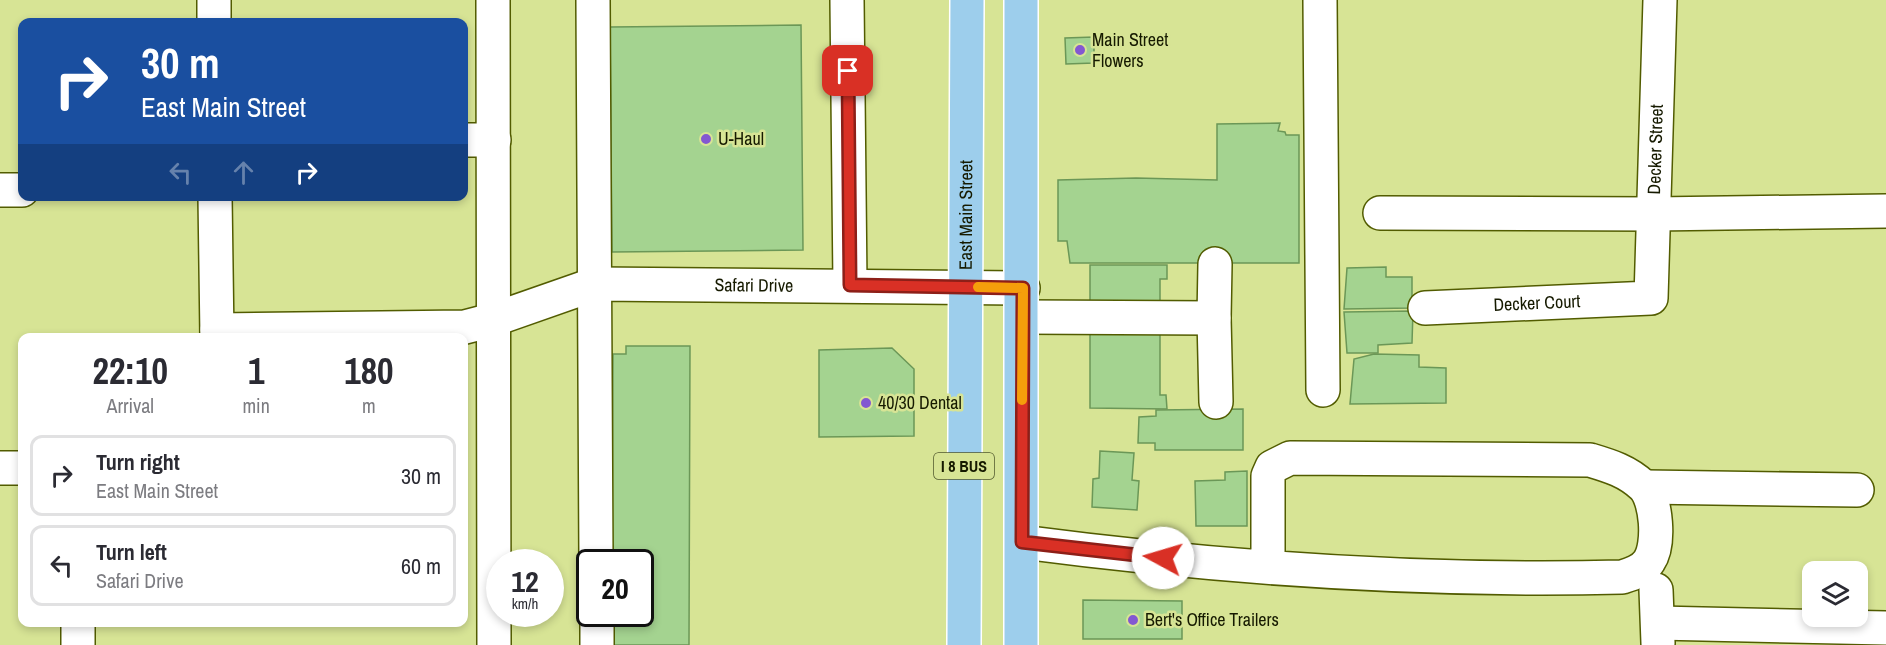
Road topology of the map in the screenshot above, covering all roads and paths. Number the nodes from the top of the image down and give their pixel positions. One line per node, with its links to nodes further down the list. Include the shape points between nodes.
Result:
1 (214, 0): 9 (street)
2 (493, 0): 10 (street)
3 (593, 0): 18 (street)
4 (847, 0): 19 (street)
5 (967, 0): 20 (main road, East Main Street / I 8 BUS)
6 (1021, 0): 22 (main road)
7 (1320, 0): 28 (street)
8 (1660, 0): 16 (street, Decker Street)
9 (214, 18)
10 (479, 140): 25 (street)
11 (0, 190): 12 (street)
12 (18, 190)
13 (215, 201): 26 (street)
14 (1886, 211): 16 (street)
15 (1380, 213): 16 (street)
16 (1654, 214): 21 (street, Decker Street)
17 (1215, 264): 24 (street)
18 (594, 284): 19 (street, Safari Drive); 25 (street, Safari Drive); 36 (street)
19 (850, 285): 20 (street, Safari Drive)
20 (964, 287): 22 (street, Safari Drive); 46 (main road, East Main Street / I 8 BUS)
21 (1651, 298): 23 (street, Decker Court)
22 (1023, 302): 24 (street, Safari Drive); 35 (main road)
23 (1425, 308)
24 (1214, 318): 29 (street)
25 (492, 320): 27 (street, Safari Drive, via 465,327); 34 (street)
26 (217, 333)
27 (252, 333)
28 (1323, 390)
29 (1216, 402)
30 (0, 468): 31 (street)
31 (18, 468)
32 (1646, 487): 33 (street); 37 (street, via 1656,516 1655,544 1650,561 1638,572 1622,577 1510,579); 37 (street, via 1620,468 1590,460 1290,458 1272,467 1268,476)
33 (1857, 490)
34 (478, 517): 44 (street)
35 (1022, 542): 37 (street); 47 (main road)
36 (596, 549)
37 (1268, 567)
38 (1656, 590): 42 (street)
39 (78, 627): 43 (street)
40 (597, 627): 45 (street)
41 (1886, 628): 42 (street)
42 (1658, 634)
43 (78, 645)
44 (494, 645)
45 (597, 645)
46 (964, 645)
47 (1022, 645)

